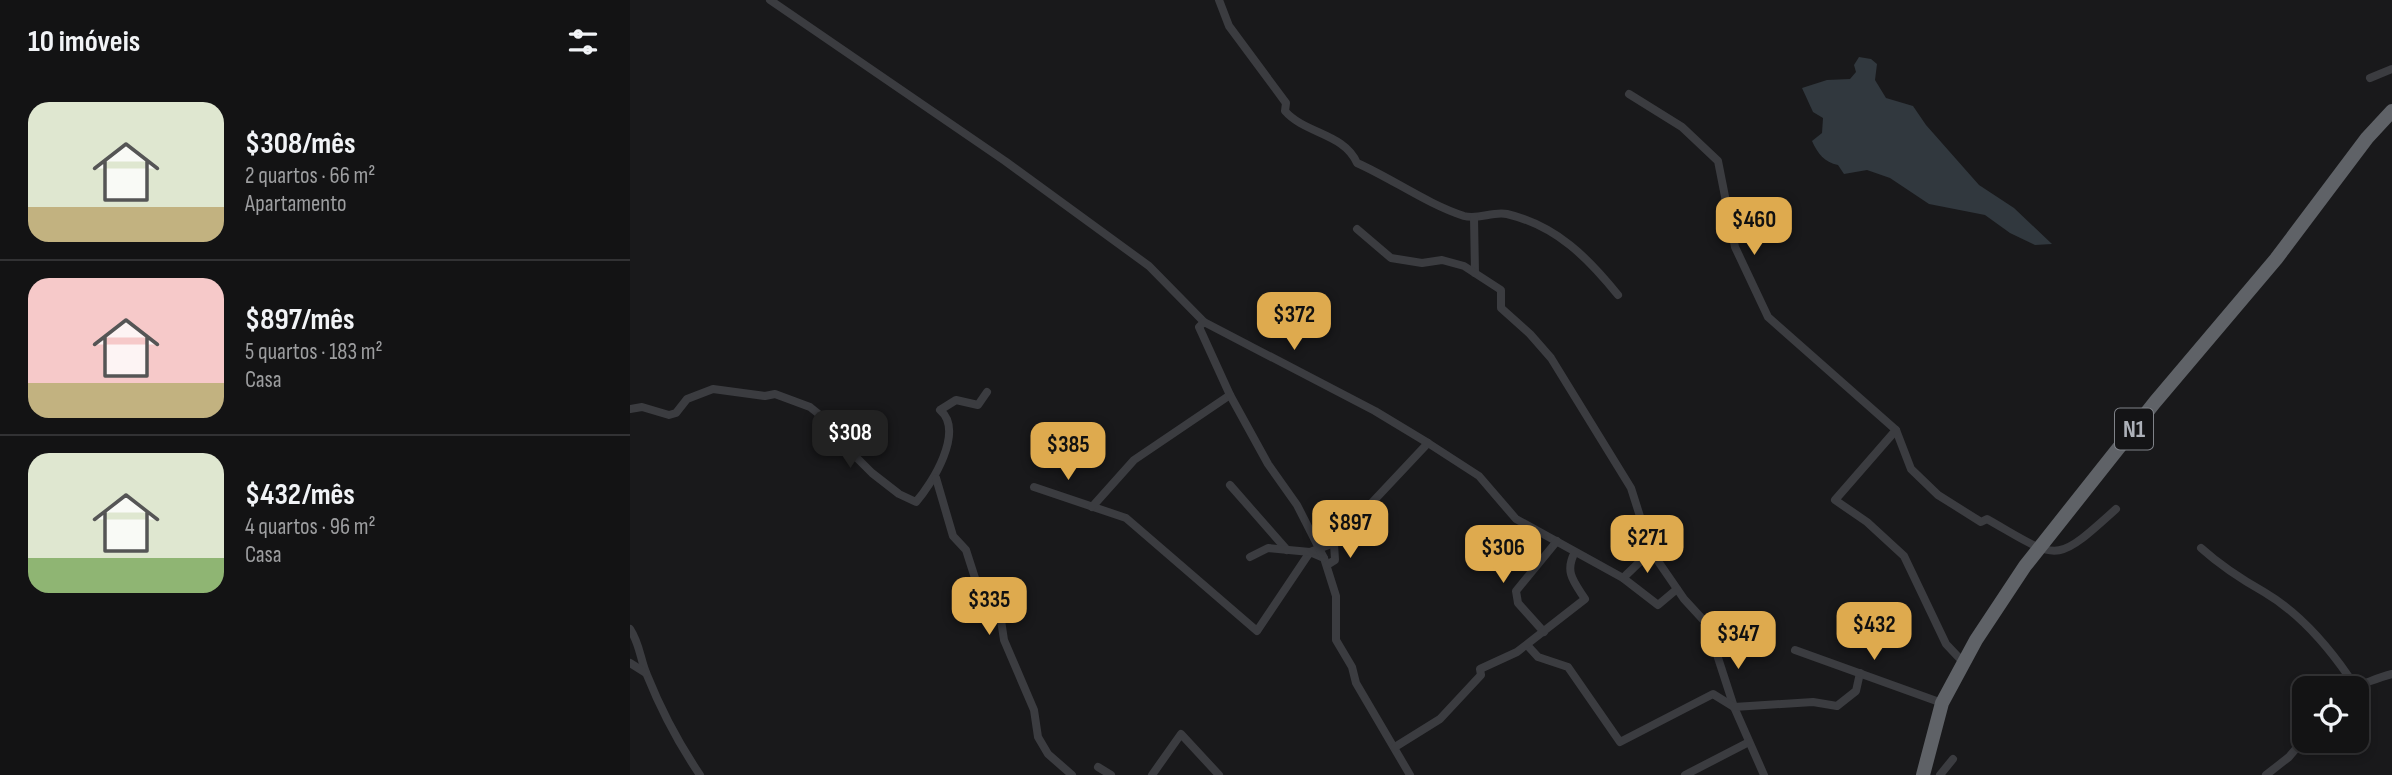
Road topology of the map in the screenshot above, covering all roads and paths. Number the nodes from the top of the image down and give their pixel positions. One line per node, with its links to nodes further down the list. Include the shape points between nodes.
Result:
1 (770, 0): 11 (street, via 1149,266)
2 (1219, 0): 7 (street, via 1229,26 1286,103 1285,111 1292,119 1339,142 1357,163)
3 (2392, 69): 4 (street)
4 (2370, 78)
5 (1629, 94): 15 (street, via 1682,127 1718,161 1735,247 1768,317)
6 (2392, 111): 25 (highway, N1)
7 (1474, 217): 9 (street); 10 (street, via 1507,215 1559,237 1587,256)
8 (1357, 229): 9 (street, via 1391,258 1422,263 1442,260)
9 (1475, 273): 27 (street, via 1501,290 1500,308 1551,358 1631,488)
10 (1618, 295)
11 (1204, 322): 13 (street, via 1199,327); 16 (street)
12 (987, 391): 17 (street, via 978,405 956,400 940,410 949,436)
13 (1230, 395): 20 (street, via 1134,460); 31 (street)
14 (630, 409): 17 (street, via 642,407 669,415 687,399 713,389 775,394 810,407 841,432 852,453 872,472 911,501 916,502)
15 (1896, 430): 25 (street, via 1911,469 1938,495 1981,522 1987,519); 38 (street, via 1835,500 1904,556 1945,644)
16 (1428, 443): 22 (street, via 1479,476 1516,519); 23 (street)
17 (936, 478): 53 (street, via 953,536 967,550 975,578 1001,620 1004,640 1034,709 1038,737 1048,754)
18 (1230, 485): 26 (street)
19 (1034, 487): 20 (street)
20 (1092, 507): 28 (street, via 1126,518 1257,631)
21 (2116, 509): 25 (street, via 2060,553)
22 (1557, 541): 29 (street); 35 (street, via 1516,591 1518,603)
23 (1334, 543): 31 (street); 31 (street, via 1335,560)
24 (2201, 548): 43 (street, via 2222,567 2264,592 2329,649)
25 (2039, 549): 38 (highway, N1)
26 (1287, 550): 28 (street); 30 (street, via 1268,548)
27 (1651, 551): 32 (street); 33 (street)
28 (1310, 552): 31 (street)
29 (1575, 552): 32 (street); 35 (street, via 1570,574 1585,599)
30 (1250, 557)
31 (1324, 558): 48 (street, via 1336,596 1336,640)
32 (1623, 578): 33 (street, via 1658,605)
33 (1677, 589): 46 (street, via 1707,624)
34 (630, 629): 40 (street, via 639,642)
35 (1544, 632): 36 (street)
36 (1527, 645): 46 (street, via 1538,657 1568,667 1620,742 1713,694); 48 (street, via 1480,669 1481,675 1440,719)
37 (1794, 650): 41 (street)
38 (1963, 662): 45 (highway, N1)
39 (630, 663): 40 (street)
40 (646, 673): 52 (street)
41 (1860, 673): 45 (street); 46 (street, via 1856,691 1838,706 1812,702)
42 (2392, 674): 44 (street)
43 (2348, 676)
44 (2369, 682)
45 (1942, 703): 60 (highway, N1)
46 (1734, 707): 47 (street)
47 (1749, 742): 58 (street); 59 (street)
48 (1395, 747): 57 (street)
49 (2292, 753): 62 (street)
50 (1953, 759): 61 (street)
51 (1098, 767): 54 (street)
52 (700, 775)
53 (1072, 775)
54 (1111, 775)
55 (1152, 775): 56 (street, via 1181,734)
56 (1219, 775)
57 (1410, 775)
58 (1685, 775)
59 (1764, 775)
60 (1923, 775)
61 (1940, 775)
62 (2266, 775)

